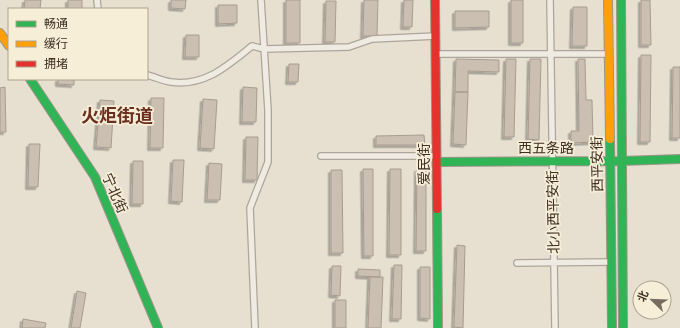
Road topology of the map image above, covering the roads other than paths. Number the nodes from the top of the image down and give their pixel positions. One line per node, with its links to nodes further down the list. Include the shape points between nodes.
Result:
1 (261, 0): 9 (street)
2 (435, 0): 7 (street, 爱民街)
3 (550, 0): 11 (street, 北小西平安街)
4 (608, 0): 12 (street, 西平安街)
5 (621, 0): 20 (street, 西平安街)
6 (0, 33): 8 (street)
7 (436, 36): 9 (street, via 372,39 349,47); 10 (street, 爱民街)
8 (8, 45)
9 (264, 49): 13 (street, via 252,46 225,68 198,81 172,82); 25 (street, via 268,162 250,208)
10 (436, 54): 11 (street); 16 (street, 爱民街)
11 (550, 54): 12 (street); 18 (street, 北小西平安街)
12 (609, 54): 19 (street, 西平安街)
13 (148, 75)
14 (31, 80): 24 (street, 宁北街, via 95,177)
15 (322, 156): 16 (street)
16 (437, 159): 18 (street, 西五条路); 26 (street, 爱民街)
17 (680, 159): 20 (street, 西五条路)
18 (552, 161): 19 (street, 西五条路); 23 (street, 北小西平安街)
19 (610, 161): 20 (street, 西五条路); 21 (street, 西平安街)
20 (622, 161): 29 (street, 西平安街)
21 (611, 262): 23 (street); 28 (street, 西平安街)
22 (517, 263): 23 (street)
23 (554, 263): 27 (street, 北小西平安街)
24 (158, 328)
25 (255, 328)
26 (438, 328)
27 (555, 328)
28 (612, 328)
29 (623, 328)

